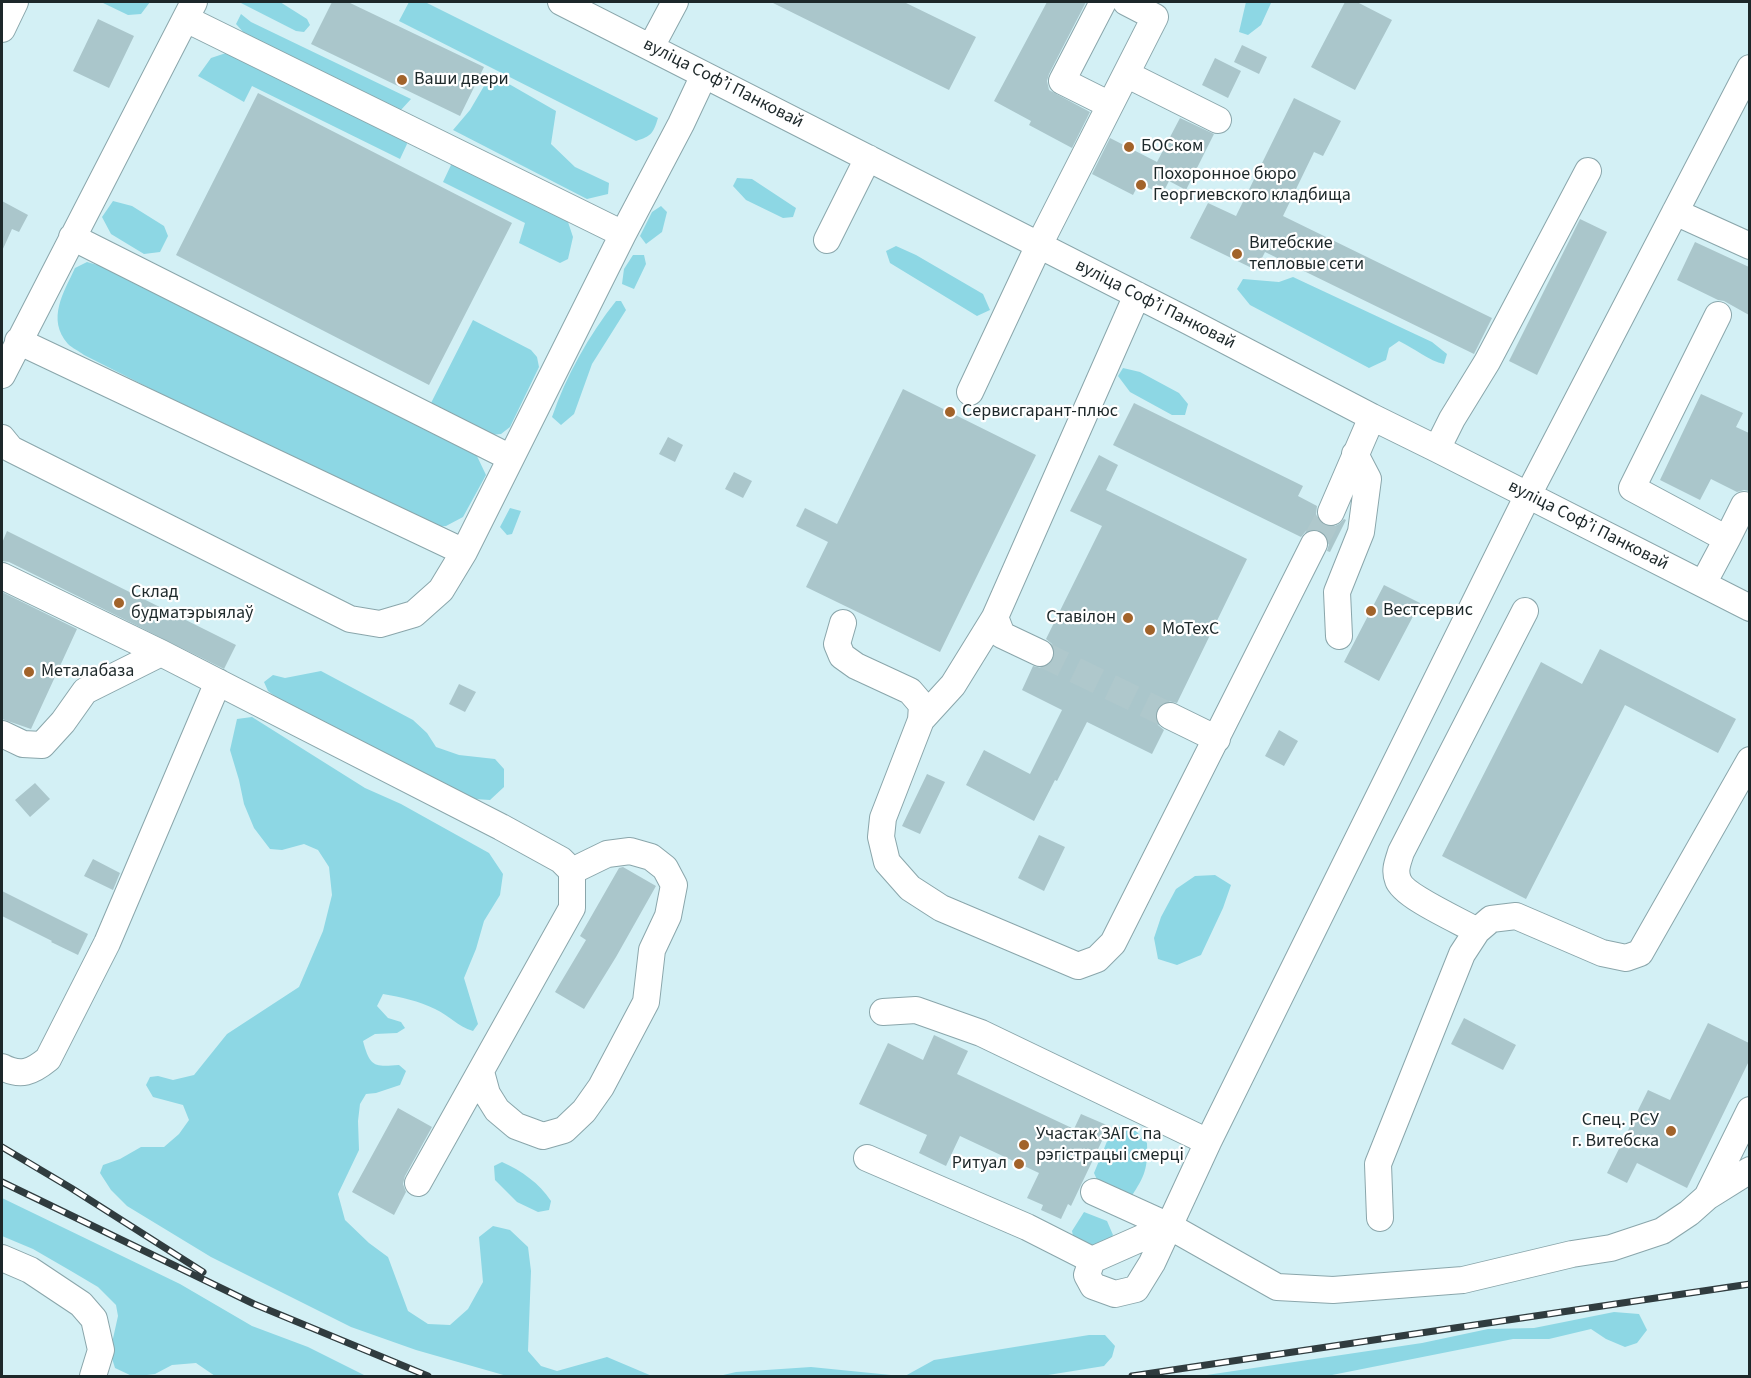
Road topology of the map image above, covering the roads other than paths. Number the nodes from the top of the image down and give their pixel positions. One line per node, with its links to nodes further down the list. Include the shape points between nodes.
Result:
1 (15, 2): 7 (street)
2 (561, 2): 8 (street, вуліца Софʼі Панковай)
3 (675, 2): 8 (street)
4 (1103, 2): 12 (street, via 1062,81)
5 (1126, 2): 10 (street, via 1155,17)
6 (190, 10): 17 (street); 18 (street)
7 (2, 29)
8 (651, 47): 11 (street, вуліца Софʼі Панковай)
9 (1749, 69): 16 (street)
10 (1126, 74): 12 (street); 13 (street)
11 (704, 75): 14 (street, вуліца Софʼі Панковай); 17 (street)
12 (1110, 105): 20 (street)
13 (1218, 120)
14 (868, 158): 19 (street); 20 (street, вуліца Софʼі Панковай)
15 (1588, 171): 29 (street)
16 (1676, 212): 21 (street); 32 (street)
17 (623, 234): 31 (street)
18 (72, 237): 24 (street); 31 (street)
19 (827, 240)
20 (1039, 245): 22 (street, вуліца Софʼі Панковай); 26 (street)
21 (1749, 246)
22 (1137, 295): 27 (street, вуліца Софʼі Панковай); 42 (street)
23 (1718, 315): 35 (street, via 1632,488)
24 (18, 341): 25 (street); 37 (street)
25 (2, 375)
26 (970, 392)
27 (1372, 417): 29 (street, вуліца Софʼі Панковай); 30 (street)
28 (2, 438): 37 (street, via 11,449 350,619 380,624 414,614 441,590)
29 (1437, 448): 32 (street, вуліца Софʼі Панковай)
30 (1355, 454): 34 (street); 44 (street, via 1368,479 1361,532 1337,592)
31 (511, 458): 37 (street)
32 (1528, 495): 39 (street, вуліца Софʼі Панковай); 59 (street)
33 (1744, 505): 35 (street)
34 (1330, 512)
35 (1727, 539): 39 (street)
36 (1314, 544): 51 (street)
37 (464, 552)
38 (2, 576): 45 (street)
39 (1703, 584): 40 (street, вуліца Софʼі Панковай)
40 (1749, 609)
41 (1525, 611): 54 (street, via 1395,869 1398,882 1413,896)
42 (995, 617): 46 (street, via 1002,635); 49 (street, via 952,685)
43 (843, 623): 49 (street, via 837,644 842,656 910,691 921,705)
44 (1339, 636)
45 (161, 653): 47 (street); 50 (street, via 85,691 42,745 23,744)
46 (1040, 653)
47 (219, 682): 53 (street, via 501,827 561,860); 56 (street, via 107,943 48,1059 34,1071 13,1073)
48 (1170, 716): 51 (street)
49 (921, 720): 51 (street, via 883,818 881,837 887,862 910,888 941,908 1078,966 1097,959 1113,943)
50 (2, 734)
51 (1217, 740)
52 (1749, 760): 54 (street, via 1640,953 1626,958 1602,953 1516,916 1491,919)
53 (572, 871): 57 (street, via 572,908); 57 (street, via 607,854 630,851 651,857 665,868 674,885 668,916 652,950 646,1002 601,1087 584,1112 564,1130 543,1136 516,1126 497,1110 487,1094)
54 (1477, 931): 65 (street, via 1462,954 1378,1164)
55 (883, 1012): 59 (street, via 916,1010 981,1033)
56 (2, 1067)
57 (481, 1072): 62 (street)
58 (1749, 1110): 64 (street)
59 (1208, 1142): 66 (street)
60 (867, 1158): 68 (street, via 1027,1227)
61 (1749, 1170): 64 (street)
62 (418, 1183)
63 (1094, 1192): 66 (street)
64 (1707, 1197): 66 (street, via 1662,1231 1611,1248 1463,1280 1333,1290 1277,1287)
65 (1380, 1218)
66 (1168, 1226): 68 (street); 68 (street, via 1136,1288 1115,1294 1094,1286 1087,1275)
67 (2, 1258): 69 (street, via 30,1270 81,1304 94,1320 101,1350)
68 (1092, 1260)
69 (93, 1377)

